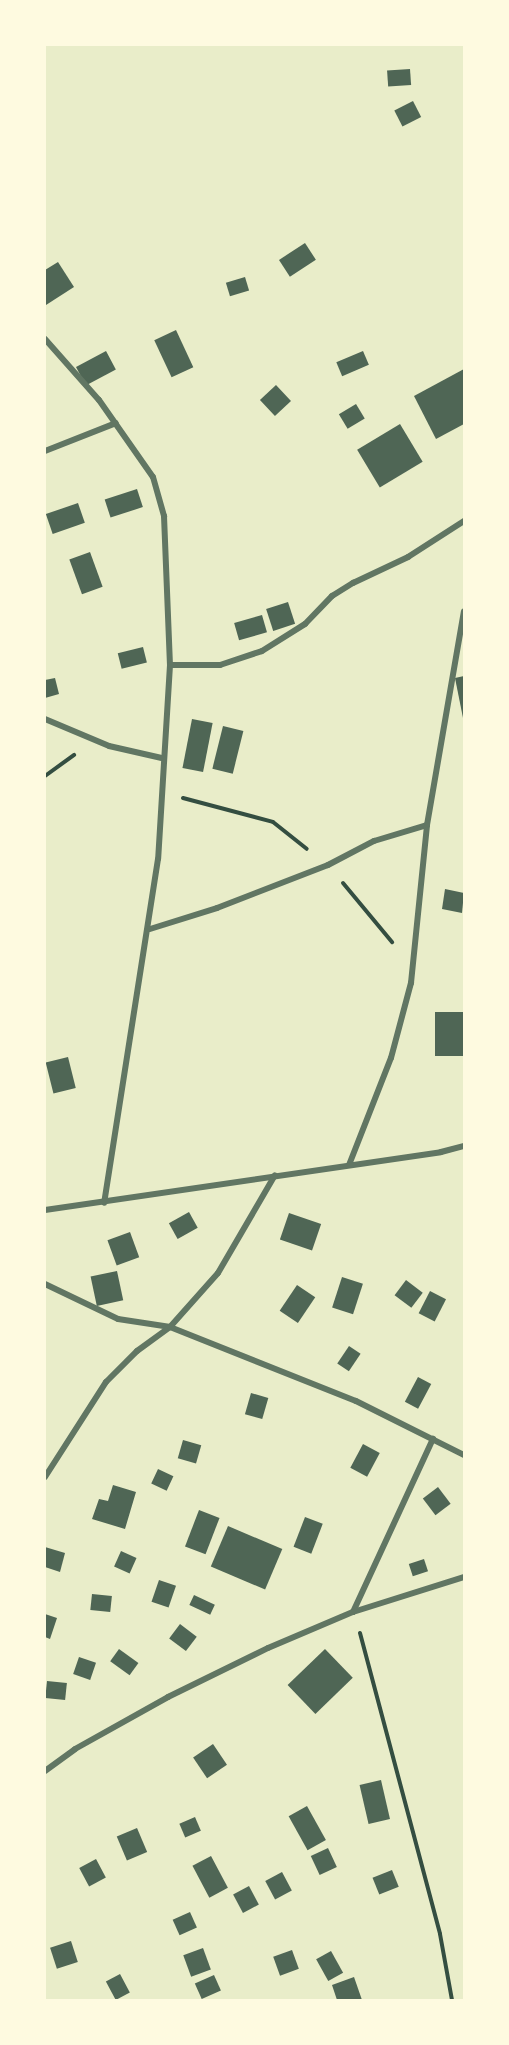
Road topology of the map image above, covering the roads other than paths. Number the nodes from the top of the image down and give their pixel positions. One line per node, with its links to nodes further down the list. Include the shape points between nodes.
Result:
1 (45, 339): 2 (street)
2 (116, 423): 3 (street); 6 (street, via 153,477 164,516)
3 (45, 451)
4 (464, 521): 6 (street, via 408,556 346,587 305,624 262,651 220,665)
5 (464, 611): 9 (street)
6 (170, 665): 8 (street)
7 (45, 719): 8 (street, via 95,741)
8 (162, 758): 10 (street, via 158,860)
9 (427, 825): 10 (street, via 374,841 328,865 218,908); 12 (street, via 411,983 402,1022)
10 (150, 929): 14 (street)
11 (464, 1146): 12 (street)
12 (349, 1165): 13 (street)
13 (275, 1175): 14 (street); 17 (street, via 218,1273)
14 (104, 1203): 15 (street)
15 (45, 1210)
16 (45, 1284): 17 (street, via 118,1319)
17 (170, 1327): 18 (street, via 356,1401); 20 (street, via 137,1351 106,1382)
18 (433, 1439): 19 (street); 22 (street)
19 (464, 1455)
20 (45, 1477)
21 (464, 1577): 22 (street)
22 (353, 1612): 23 (street, via 168,1697 75,1749)
23 (45, 1771)

